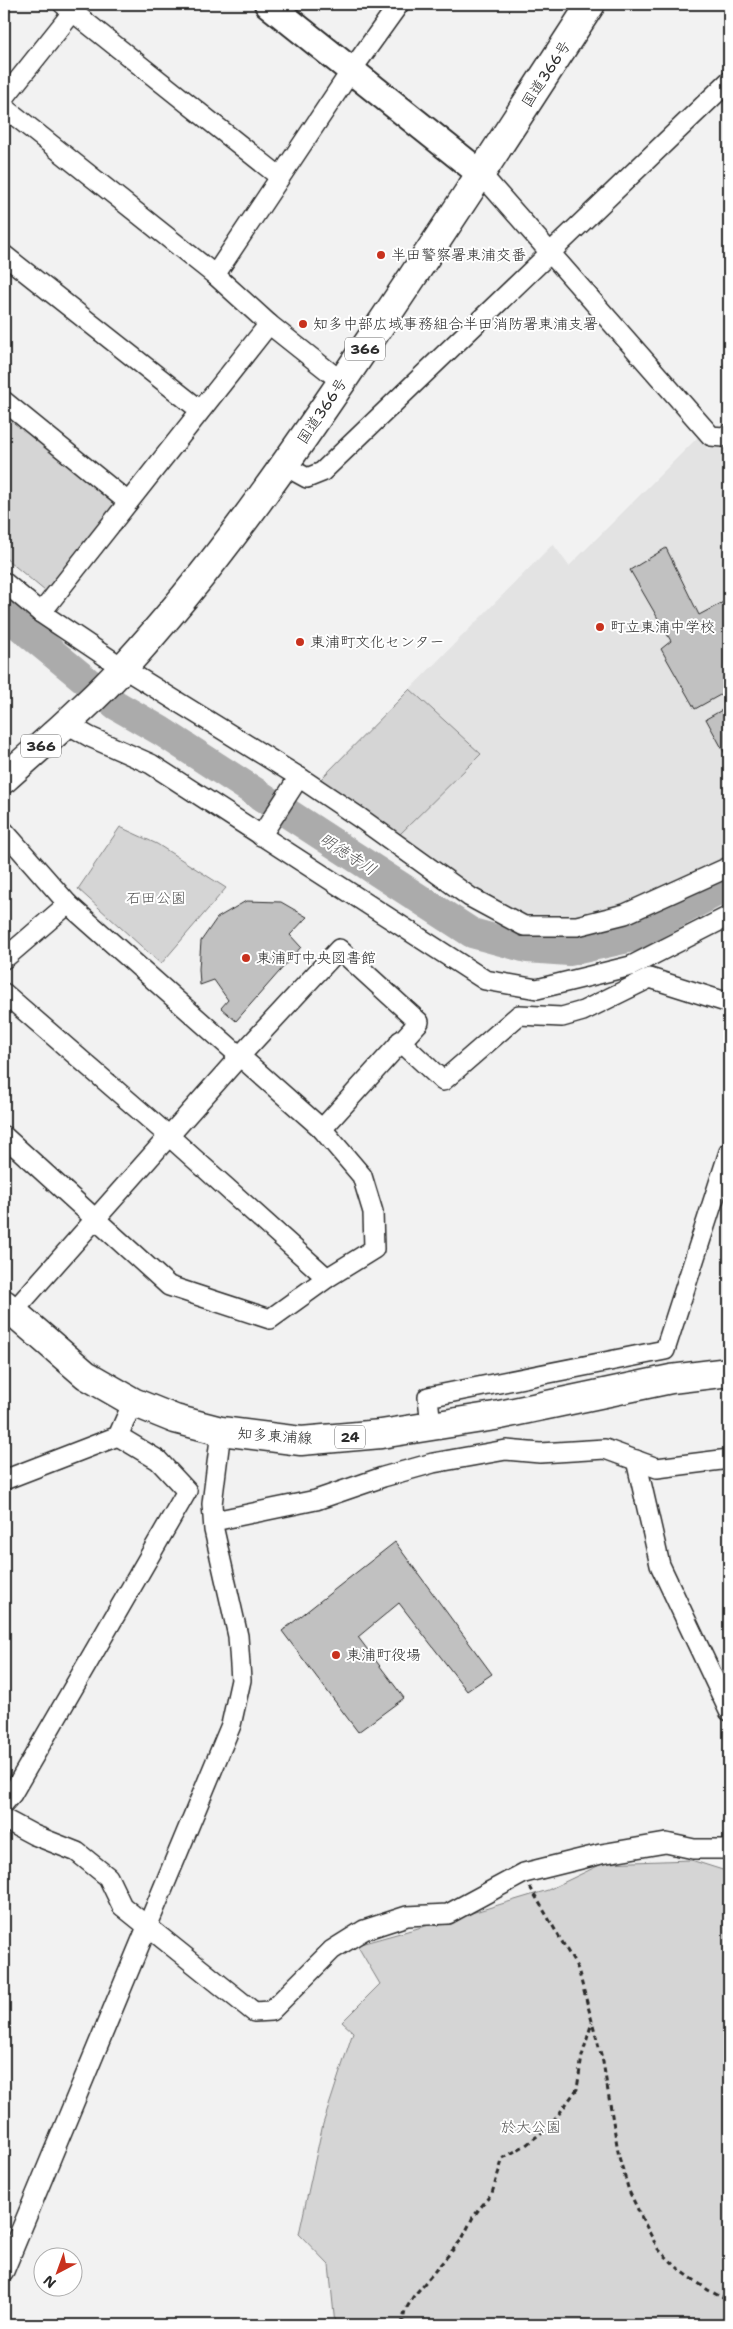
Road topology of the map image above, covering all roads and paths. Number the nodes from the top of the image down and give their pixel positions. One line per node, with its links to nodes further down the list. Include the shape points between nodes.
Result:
1 (268, 4): 5 (street)
2 (399, 4): 5 (street)
3 (591, 4): 9 (main road, 国道366号 / 366)
4 (71, 6): 7 (street); 10 (street)
5 (351, 71): 9 (street); 10 (street)
6 (729, 81): 11 (street)
7 (4, 98)
8 (4, 107): 13 (street)
9 (481, 174): 11 (street); 15 (main road, 国道366号 / 366)
10 (280, 177): 13 (street)
11 (550, 251): 18 (street, via 711,436); 19 (street, via 322,472 307,478)
12 (4, 255): 17 (street)
13 (215, 275): 14 (street)
14 (269, 324): 15 (street); 17 (street)
15 (342, 382): 19 (main road, 国道366号 / 366)
16 (4, 402): 20 (street)
17 (200, 410): 20 (street)
18 (729, 434)
19 (285, 466): 23 (main road, 国道366号 / 366, via 171,614)
20 (128, 502): 22 (street)
21 (4, 582): 22 (street)
22 (41, 614): 23 (street)
23 (119, 672): 24 (main road, 国道366号 / 366); 25 (street)
24 (72, 719): 26 (main road, 国道366号 / 366); 28 (street, via 90,738 151,764)
25 (299, 777): 28 (street); 29 (street, via 470,897 524,926 577,926 625,914)
26 (4, 779)
27 (4, 831): 30 (street)
28 (261, 836): 31 (street, via 485,980 537,989 631,966)
29 (729, 867)
30 (68, 904): 32 (street); 36 (street)
31 (729, 916)
32 (4, 959)
33 (4, 993): 39 (street)
34 (729, 1003): 35 (street, via 650,978 583,1011 562,1017 519,1015 443,1081)
35 (400, 1041): 36 (street, via 419,1022 339,949); 37 (street)
36 (239, 1057): 37 (street); 39 (street)
37 (322, 1129): 42 (street, via 362,1176 373,1212 374,1249)
38 (4, 1136): 41 (street)
39 (170, 1137): 41 (street); 42 (street)
40 (729, 1152): 46 (street, via 665,1350 428,1397)
41 (95, 1218): 42 (street, via 169,1286 270,1319); 43 (street)
42 (327, 1278)
43 (8, 1308): 45 (main road, 知多東浦線 / 24, via 86,1375)
44 (729, 1372): 46 (main road, 知多東浦線 / 24, via 671,1379)
45 (132, 1402): 47 (main road, 知多東浦線 / 24, via 175,1420); 48 (street)
46 (432, 1426): 47 (main road, 知多東浦線 / 24, via 301,1441)
47 (221, 1431): 52 (street, via 212,1504)
48 (118, 1436): 51 (street); 54 (street, via 158,1460 187,1491)
49 (729, 1459): 50 (street, via 657,1468)
50 (636, 1460): 52 (street, via 605,1449 540,1453 506,1450 433,1463 383,1476 316,1500); 53 (street, via 660,1565)
51 (4, 1480)
52 (214, 1521): 58 (street, via 238,1636 241,1680 231,1725)
53 (729, 1711)
54 (4, 1803)
55 (4, 1819): 58 (street, via 77,1852 108,1877 122,1906)
56 (729, 1849): 57 (street, via 694,1849 666,1843 601,1854)
57 (524, 1873): 58 (street, via 448,1914 407,1916 364,1930 332,1950 271,2011 254,2012); 59 (path, via 539,1906 578,1969)
58 (146, 1926): 60 (street)
59 (592, 2021): 61 (path, via 609,2091 619,2157 629,2191 642,2218 664,2255 701,2285); 62 (path, via 576,2089 551,2124 526,2146 503,2158 492,2193 473,2217 462,2239 413,2297)
60 (4, 2271)
61 (729, 2301)
62 (402, 2325)

